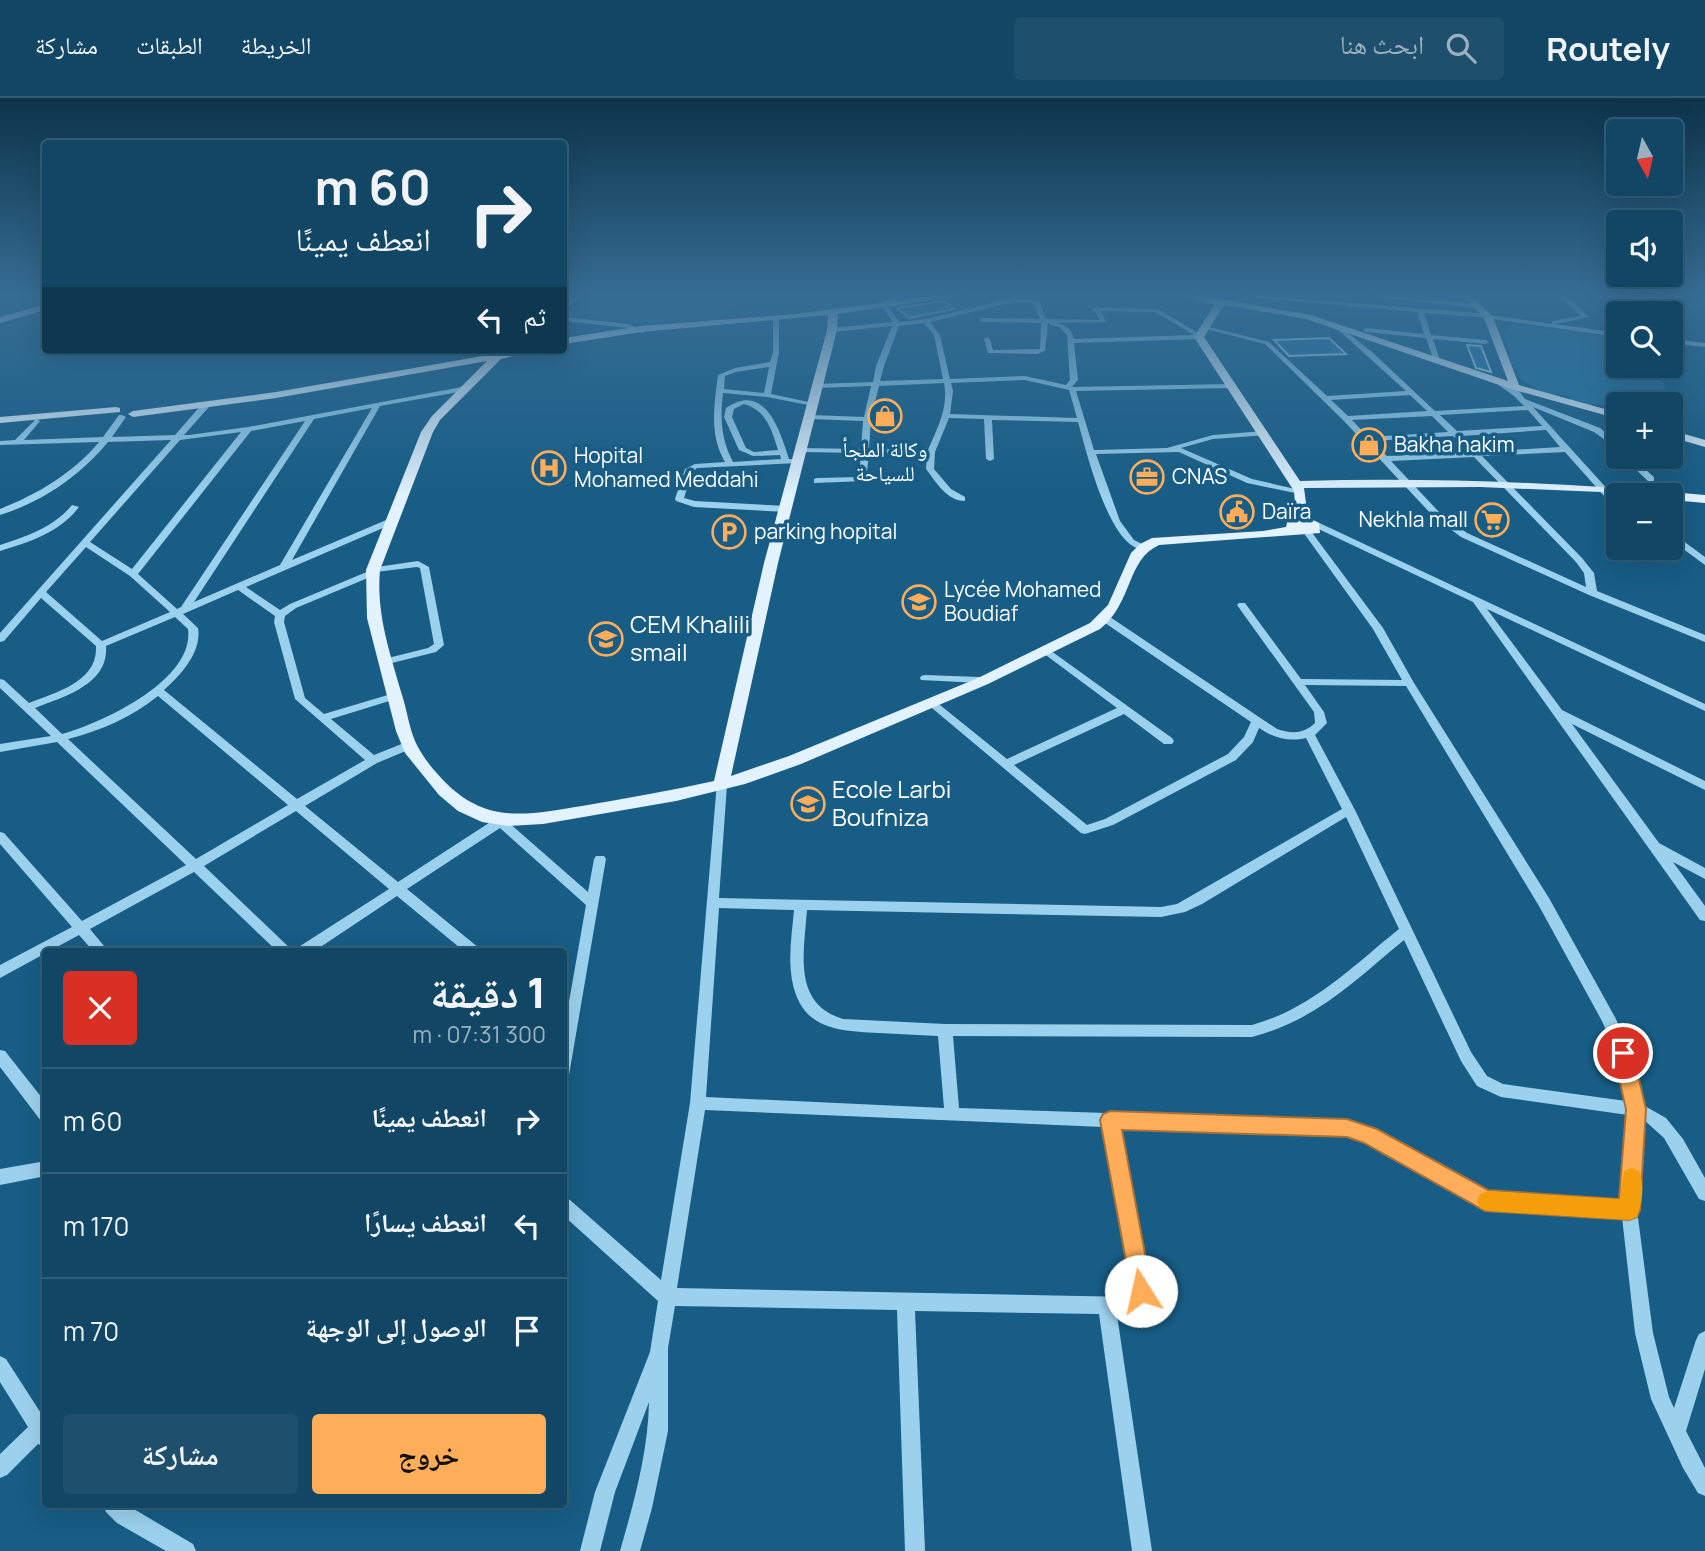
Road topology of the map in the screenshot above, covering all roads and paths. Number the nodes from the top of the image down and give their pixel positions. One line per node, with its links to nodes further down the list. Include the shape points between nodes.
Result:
1 (446, 362): 32 (main road)
2 (449, 362): 28 (main road)
3 (490, 362): 20 (main road)
4 (823, 362): 18 (main road)
5 (883, 362): 17 (street)
6 (943, 362): 15 (street)
7 (1073, 362): 21 (street)
8 (1218, 362): 19 (main road)
9 (1287, 362): 26 (street)
10 (1378, 362): 23 (street)
11 (1442, 362): 16 (main road)
12 (1493, 362): 16 (main road)
13 (1504, 362): 24 (main road)
14 (774, 364): 22 (street, via 722,375); 25 (street)
15 (947, 381): 17 (street); 21 (street, via 1033,379); 35 (street)
16 (1499, 381): 24 (main road)
17 (875, 384): 18 (street); 38 (street)
18 (817, 386): 30 (main road)
19 (1232, 386): 21 (street); 45 (main road)
20 (467, 388): 27 (street); 78 (main road, via 427,432)
21 (1070, 388): 39 (street)
22 (720, 391): 25 (street); 63 (street, via 717,434)
23 (1413, 393): 26 (street); 31 (street)
24 (1518, 393): 29 (street); 33 (main road); 46 (street)
25 (767, 395): 30 (street)
26 (1326, 398): 37 (street)
27 (378, 404): 34 (street); 85 (street)
28 (206, 405): 32 (main road); 48 (street)
29 (1528, 408): 31 (street); 42 (street)
30 (812, 410): 38 (street); 60 (main road)
31 (1434, 412): 37 (street); 44 (street)
32 (124, 413): 40 (main road); 41 (main road); 47 (street)
33 (1606, 414)
34 (312, 416): 43 (street); 93 (street)
35 (946, 416): 36 (street); 57 (street)
36 (988, 417): 39 (street); 61 (street)
37 (1346, 418): 49 (street)
38 (867, 419): 56 (street)
39 (1083, 420): 58 (street)
40 (36, 421): 41 (main road); 51 (street)
41 (0, 422)
42 (1548, 428): 44 (street); 55 (street)
43 (248, 429): 48 (street); 87 (street)
44 (1454, 432): 49 (street); 59 (street)
45 (1264, 433): 54 (street, via 1213,437); 68 (main road)
46 (1606, 437)
47 (108, 438): 48 (street); 51 (street); 77 (street, via 57,486)
48 (179, 438): 80 (street)
49 (1366, 439): 62 (street)
50 (1683, 439): 53 (main road)
51 (18, 442): 52 (street)
52 (0, 443)
53 (1705, 446)
54 (1168, 449): 58 (street); 68 (street, via 1183,451 1250,481)
55 (1569, 449): 59 (street); 70 (street)
56 (865, 452): 57 (street); 60 (street); 66 (street, via 863,479)
57 (931, 452): 72 (street, via 931,474)
58 (1092, 452): 82 (street, via 1116,521 1131,542)
59 (1478, 454): 62 (street); 69 (street)
60 (792, 456): 60 (street, via 762,409 743,402 730,408 727,417 743,450); 63 (street); 76 (main road)
61 (990, 459)
62 (1385, 459): 67 (street)
63 (730, 463): 76 (street, via 690,469 679,501)
64 (1641, 469): 65 (street)
65 (1651, 479)
66 (817, 481)
67 (1412, 486): 68 (main road); 69 (main road); 90 (street, via 1436,514 1464,535)
68 (1297, 488): 79 (main road)
69 (1512, 488): 71 (main road); 90 (street, via 1589,573)
70 (1606, 490)
71 (1606, 494)
72 (962, 499)
73 (1683, 499): 74 (main road)
74 (1705, 502)
75 (75, 506): 83 (street, via 55,527)
76 (787, 509): 122 (main road)
77 (0, 512)
78 (394, 520): 85 (street); 86 (main road)
79 (1304, 526): 82 (main road, via 1263,535 1157,541); 91 (street); 105 (street, via 1378,628)
80 (86, 544): 87 (street); 89 (street)
81 (1683, 545): 84 (street)
82 (1142, 547): 95 (main road)
83 (0, 548)
84 (1705, 562)
85 (284, 566): 88 (street)
86 (372, 571): 94 (street); 100 (main road); 100 (street, via 424,567 439,645)
87 (132, 574): 93 (street)
88 (240, 587): 93 (street); 94 (street)
89 (41, 593): 96 (street); 98 (street)
90 (1592, 593): 97 (street)
91 (1478, 603): 110 (street); 112 (street)
92 (1242, 605): 104 (street)
93 (180, 612): 98 (street); 106 (street, via 196,637 182,665)
94 (280, 615): 113 (street, via 295,687 300,699)
95 (1106, 619): 99 (main road); 114 (street)
96 (0, 639)
97 (1705, 639)
98 (101, 645): 109 (street, via 104,656 90,677)
99 (1047, 651): 102 (main road); 111 (street)
100 (384, 662): 107 (main road)
101 (925, 678): 102 (street)
102 (980, 680): 108 (main road)
103 (0, 682): 109 (street)
104 (1299, 682): 105 (street); 115 (street, via 1319,712 1321,723)
105 (1409, 683): 150 (street, via 1544,902 1609,1019 1630,1073)
106 (157, 690): 116 (street, via 123,713); 124 (street)
107 (395, 696): 113 (street); 118 (main road)
108 (931, 703): 121 (street); 122 (main road)
109 (27, 707): 116 (street)
110 (1705, 708)
111 (1125, 709): 117 (street); 121 (street)
112 (1555, 711): 123 (street); 128 (street)
113 (322, 718): 120 (street)
114 (1256, 723): 115 (street, via 1281,735); 121 (street, via 1249,739 1232,757 1094,829 1079,827)
115 (1309, 734): 125 (street)
116 (59, 737): 119 (street); 130 (street)
117 (1168, 741)
118 (410, 745): 120 (street); 126 (main road, via 423,768 455,800)
119 (0, 748)
120 (373, 760): 124 (street)
121 (1006, 765)
122 (721, 785): 126 (main road, via 543,818); 134 (street)
123 (1705, 786)
124 (295, 806): 130 (street); 132 (street)
125 (1349, 810): 135 (street, via 1197,900 1161,912); 138 (street)
126 (498, 820): 132 (street); 133 (street)
127 (0, 835): 137 (street)
128 (1652, 845): 131 (street); 136 (street)
129 (600, 859): 133 (street)
130 (196, 865): 137 (street); 139 (street)
131 (1705, 874)
132 (398, 888): 142 (street); 143 (street)
133 (592, 903): 146 (street)
134 (713, 904): 135 (street); 149 (street)
135 (801, 904): 147 (street, via 797,961 800,989 811,1012 828,1023)
136 (1705, 916)
137 (81, 929): 140 (street); 141 (street)
138 (1405, 931): 147 (street, via 1307,1010 1269,1028); 150 (street, via 1482,1081 1501,1090)
139 (273, 947)
140 (45, 948)
141 (98, 948)
142 (308, 948)
143 (469, 948)
144 (42, 950): 145 (street)
145 (0, 972)
146 (567, 1025)
147 (945, 1030): 152 (street)
148 (0, 1056): 151 (street)
149 (698, 1103): 152 (street); 159 (street)
150 (1636, 1109): 156 (street, via 1652,1114 1670,1132); 158 (street)
151 (42, 1111)
152 (952, 1115): 153 (street)
153 (1110, 1120): 158 (street, via 1347,1128 1370,1135 1485,1200); 161 (street, via 1141,1300)
154 (42, 1169): 155 (street)
155 (0, 1177)
156 (1705, 1193)
157 (567, 1209): 159 (street)
158 (1629, 1210): 166 (street, via 1644,1333 1660,1399)
159 (667, 1297): 160 (street); 163 (street)
160 (906, 1300): 161 (street); 174 (street)
161 (1107, 1308): 175 (street)
162 (1705, 1340): 166 (street)
163 (659, 1348): 172 (street, via 605,1492); 173 (street, via 658,1431)
164 (0, 1365): 165 (street)
165 (42, 1432)
166 (1676, 1432): 169 (street)
167 (42, 1435): 168 (street)
168 (0, 1468)
169 (1705, 1486)
170 (116, 1508): 171 (street)
171 (186, 1551)
172 (590, 1551)
173 (630, 1551)
174 (915, 1551)
175 (1142, 1551)

